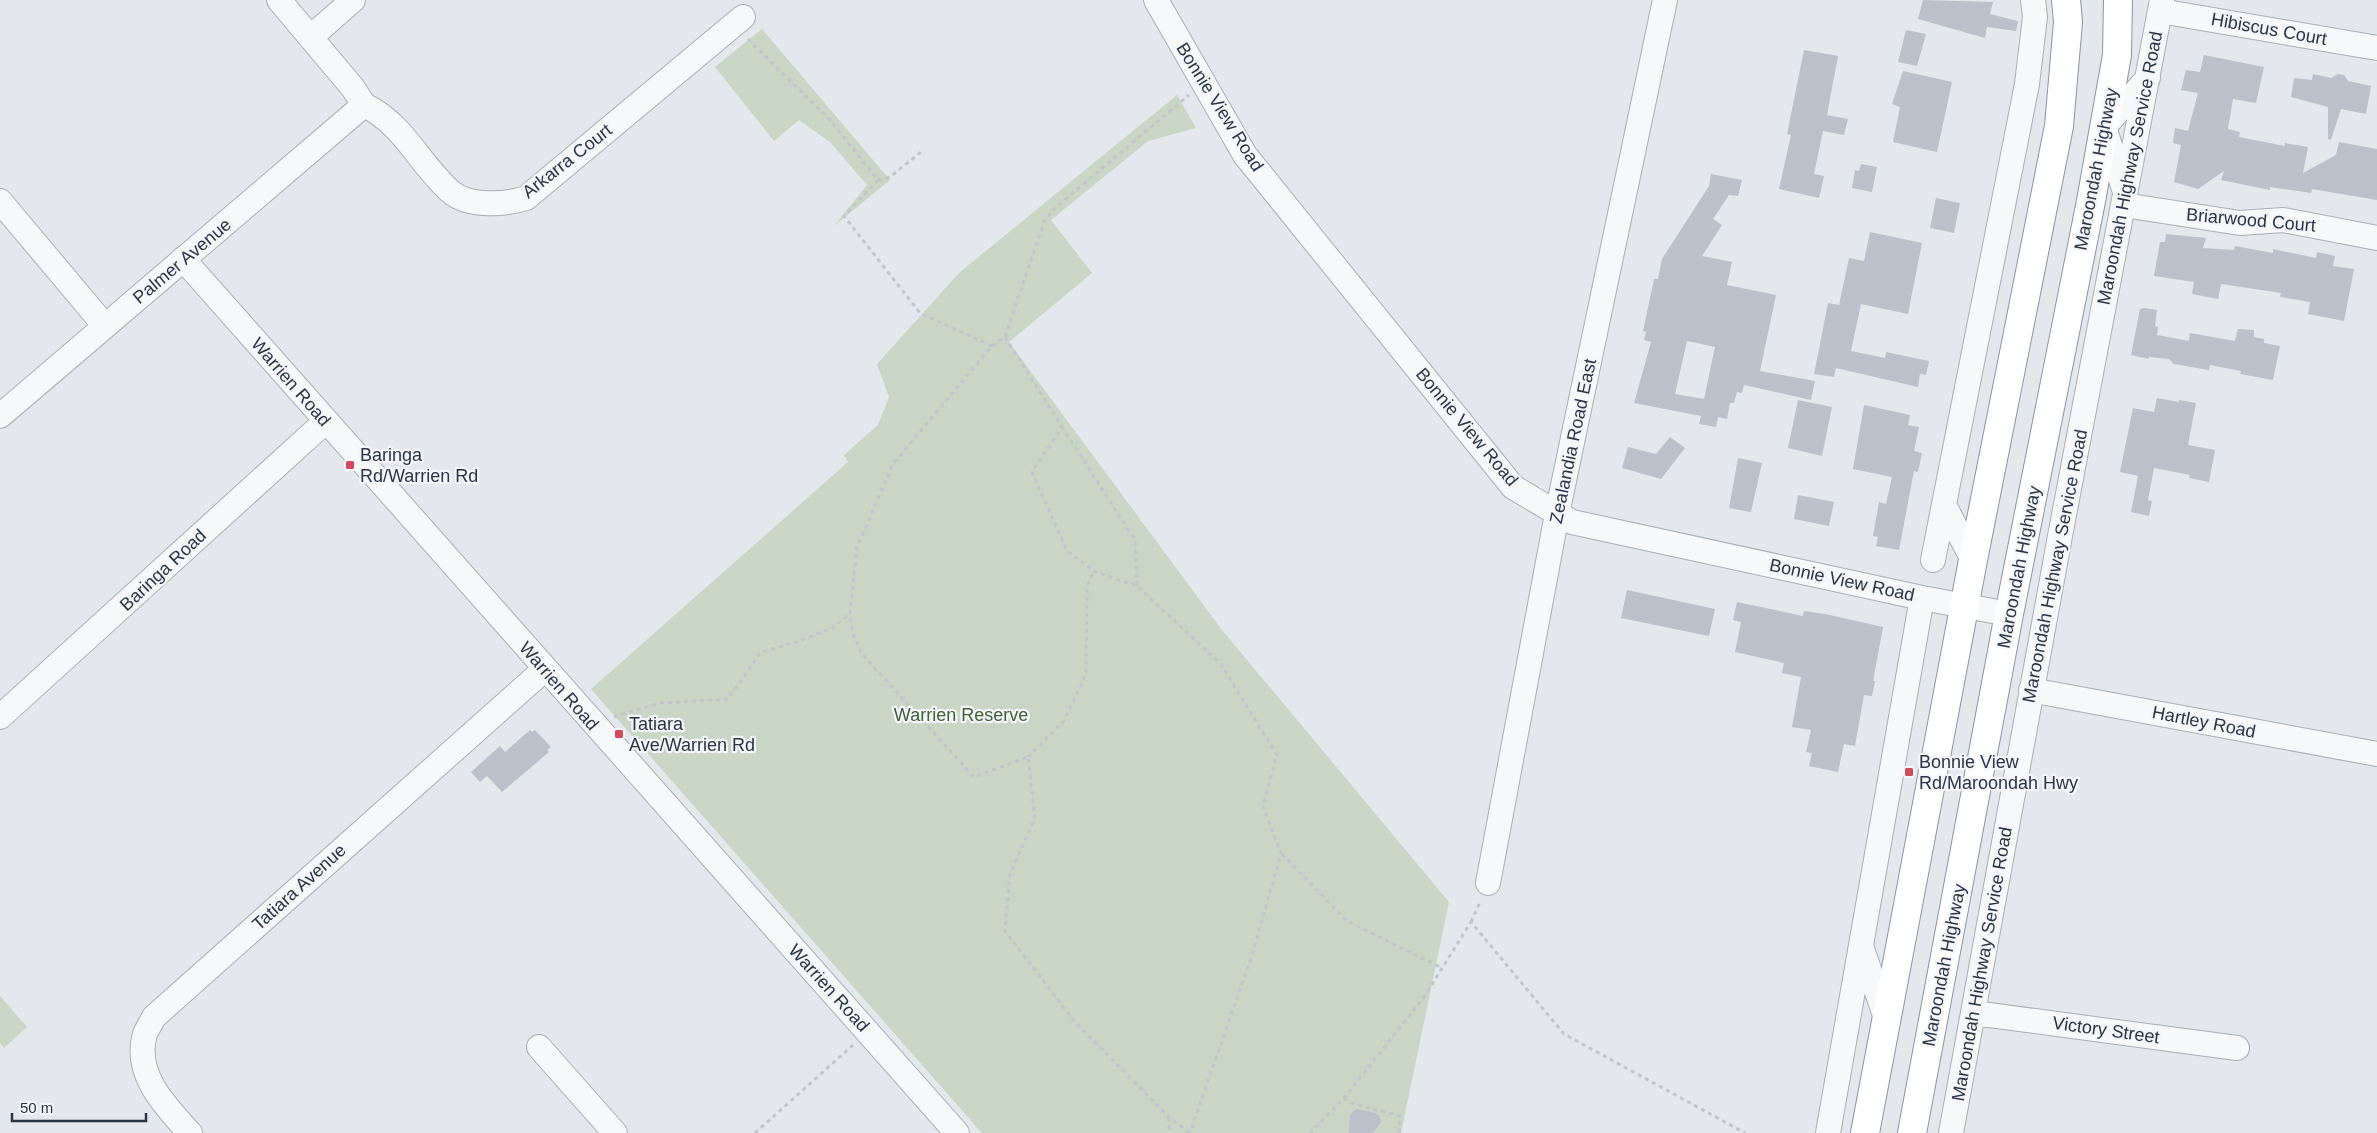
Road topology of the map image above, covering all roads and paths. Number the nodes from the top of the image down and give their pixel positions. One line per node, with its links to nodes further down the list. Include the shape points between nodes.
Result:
1 (279, 0): 10 (street)
2 (353, 0): 10 (street)
3 (1156, 0): 15 (street, Bonnie View Road)
4 (1665, 0): 31 (street, Zealandia Road East)
5 (2034, 0): 13 (street); 30 (street, via 2027,84)
6 (2066, 0): 13 (highway)
7 (2118, 0): 17 (highway, Maroondah Highway, via 2117,54)
8 (2162, 5): 12 (street, Hibiscus Court); 14 (street, Maroondah Highway Service Road)
9 (743, 17): 11 (street, Arkarra Court)
10 (310, 37): 16 (street)
11 (718, 38): 16 (street, Arkarra Court, via 526,198 511,203 473,201 452,193 389,120); 19 (path, via 731,51 747,37 831,121)
12 (2377, 48)
13 (2066, 61): 33 (highway, via 2059,126)
14 (2148, 78): 17 (street); 21 (street, Maroondah Highway Service Road)
15 (1203, 83): 25 (path, via 1055,208 1044,222); 31 (street, Bonnie View Road, via 1245,155 1477,443 1513,486)
16 (364, 105): 23 (street, Palmer Avenue)
17 (2104, 127): 21 (street); 39 (highway, Maroondah Highway)
18 (920, 152): 19 (path, via 890,177)
19 (878, 180): 26 (path, via 844,216 920,313)
20 (0, 201): 24 (street)
21 (2125, 201): 22 (street, Briarwood Court, via 2240,223 2283,220); 41 (street, Maroondah Highway Service Road)
22 (2377, 238)
23 (183, 259): 24 (street, Palmer Avenue); 28 (street, Warrien Road)
24 (105, 326): 27 (street, Palmer Avenue)
25 (1005, 337): 26 (path); 29 (path)
26 (992, 346): 38 (path, via 893,464 857,547)
27 (0, 416)
28 (326, 421): 40 (street, Warrien Road); 42 (street, Baringa Road)
29 (1062, 427): 34 (path, via 1032,472 1066,551); 35 (path, via 1135,540)
30 (1944, 505): 32 (street); 33 (street)
31 (1557, 514): 36 (street, Bonnie View Road, via 1572,522); 47 (street, Zealandia Road East)
32 (1933, 560)
33 (1973, 560): 37 (highway)
34 (1094, 571): 35 (path); 45 (path, via 1087,586 1086,674 1064,721)
35 (1137, 586): 46 (path, via 1220,663 1277,755 1263,806)
36 (1922, 598): 37 (street, Bonnie View Road); 48 (street)
37 (1965, 606): 39 (street, Bonnie View Road); 51 (highway)
38 (850, 614): 43 (path, via 834,627 761,652 728,699 659,703); 45 (path, via 853,634 862,654 974,777)
39 (2009, 614): 68 (highway, Maroondah Highway)
40 (545, 669): 43 (street, Warrien Road); 57 (street, Tatiara Avenue, via 154,1017 145,1035 142,1058 149,1082 164,1105)
41 (2031, 690): 44 (street, Hartley Road); 50 (street, Maroondah Highway Service Road)
42 (0, 717)
43 (593, 723): 52 (street, Warrien Road)
44 (2377, 754)
45 (1028, 758): 56 (path, via 1035,818 1010,874 1005,931 1075,1022)
46 (1281, 854): 49 (path, via 1347,921); 62 (path, via 1252,955)
47 (1488, 883)
48 (1862, 948): 51 (street); 66 (street)
49 (1442, 968): 55 (path, via 1424,997); 65 (path, via 1471,922 1564,1034)
50 (1974, 1013): 54 (street, Victory Street); 69 (street, Maroondah Highway Service Road)
51 (1886, 1018): 67 (highway)
52 (868, 1032): 59 (path); 60 (street, Warrien Road)
53 (539, 1047): 58 (street)
54 (2238, 1048)
55 (1344, 1098): 63 (path); 64 (path, via 1351,1103 1400,1116)
56 (1168, 1116): 61 (path); 62 (path)
57 (190, 1133)
58 (615, 1133)
59 (755, 1133)
60 (957, 1133)
61 (1170, 1133)
62 (1190, 1133)
63 (1310, 1133)
64 (1399, 1133)
65 (1745, 1133)
66 (1828, 1133)
67 (1865, 1133)
68 (1912, 1133)
69 (1951, 1133)

